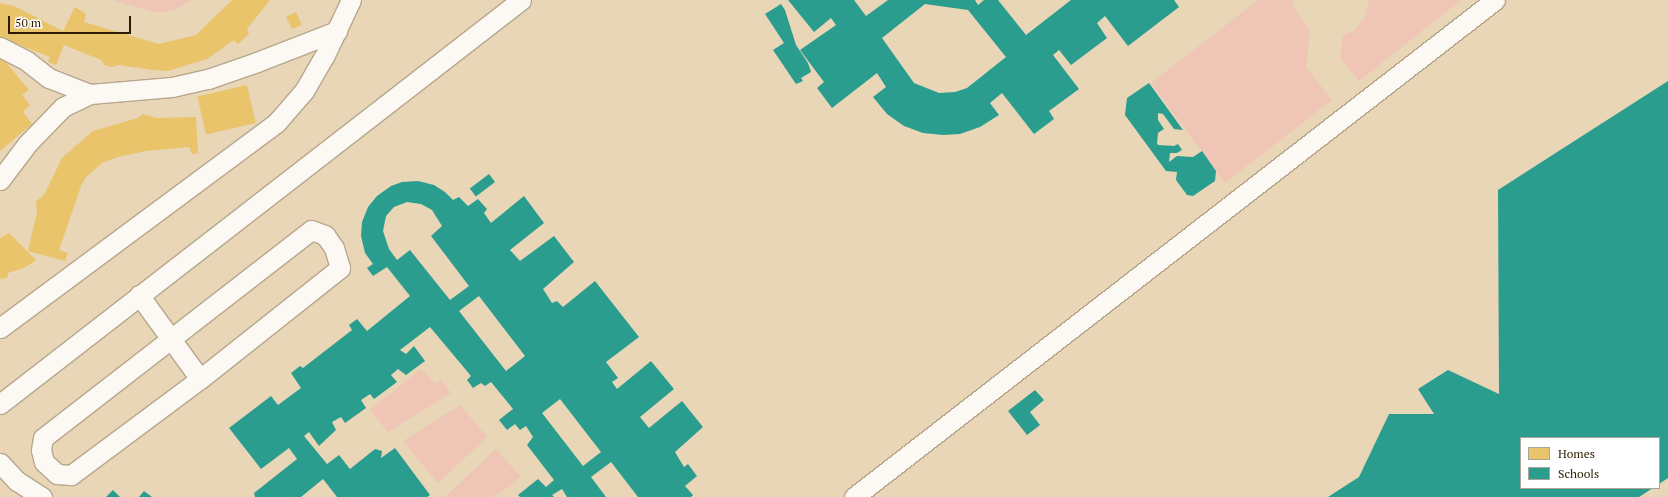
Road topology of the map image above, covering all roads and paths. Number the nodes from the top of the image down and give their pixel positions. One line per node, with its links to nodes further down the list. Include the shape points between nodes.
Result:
1 (351, 0): 4 (lane)
2 (1495, 0): 17 (lane)
3 (511, 3): 10 (lane)
4 (337, 30): 7 (lane, via 257,62 208,78 172,86); 11 (lane, via 304,91 277,122)
5 (0, 47): 6 (lane, via 27,61)
6 (49, 78): 7 (lane); 8 (lane, via 60,95)
7 (90, 94): 8 (lane)
8 (63, 108): 9 (lane, via 28,143)
9 (0, 180)
10 (139, 295): 12 (lane); 14 (lane)
11 (0, 328)
12 (171, 339): 13 (lane); 13 (lane, via 43,438 41,450 44,462 57,474 71,475); 13 (lane, via 311,230 325,236 334,248 340,268)
13 (200, 379)
14 (0, 404)
15 (0, 463): 16 (lane, via 17,482)
16 (42, 497)
17 (854, 497)

